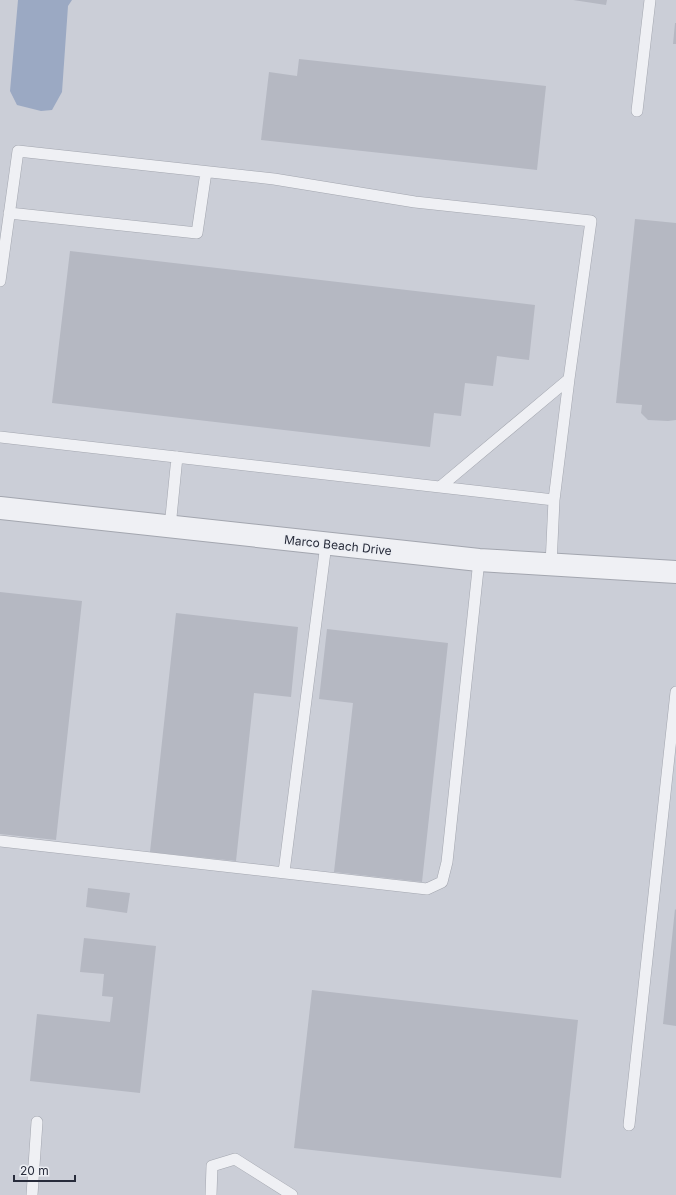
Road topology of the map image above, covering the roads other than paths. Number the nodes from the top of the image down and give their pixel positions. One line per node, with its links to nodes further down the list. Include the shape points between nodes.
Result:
1 (650, 0): 2 (lane)
2 (637, 111)
3 (206, 172): 4 (lane, via 197,233); 4 (lane, via 18,151); 6 (lane, via 274,179 415,202 591,221)
4 (8, 213): 5 (lane)
5 (0, 282)
6 (569, 379): 9 (lane); 10 (lane)
7 (0, 437): 8 (lane)
8 (177, 457): 9 (lane); 12 (lane)
9 (440, 487): 10 (lane)
10 (554, 500): 15 (lane)
11 (0, 508): 12 (street, Marco Beach Drive)
12 (170, 527): 13 (street, Marco Beach Drive)
13 (326, 544): 14 (street, Marco Beach Drive); 19 (lane)
14 (479, 560): 15 (street, Marco Beach Drive); 19 (lane, via 447,862 442,882 427,889)
15 (551, 565): 16 (street, Marco Beach Drive)
16 (676, 572)
17 (676, 692): 21 (lane)
18 (0, 841): 19 (lane)
19 (284, 872)
20 (37, 1122): 22 (lane)
21 (629, 1125)
22 (32, 1195)
23 (211, 1195): 24 (lane, via 212,1166 235,1159)
24 (292, 1195)

